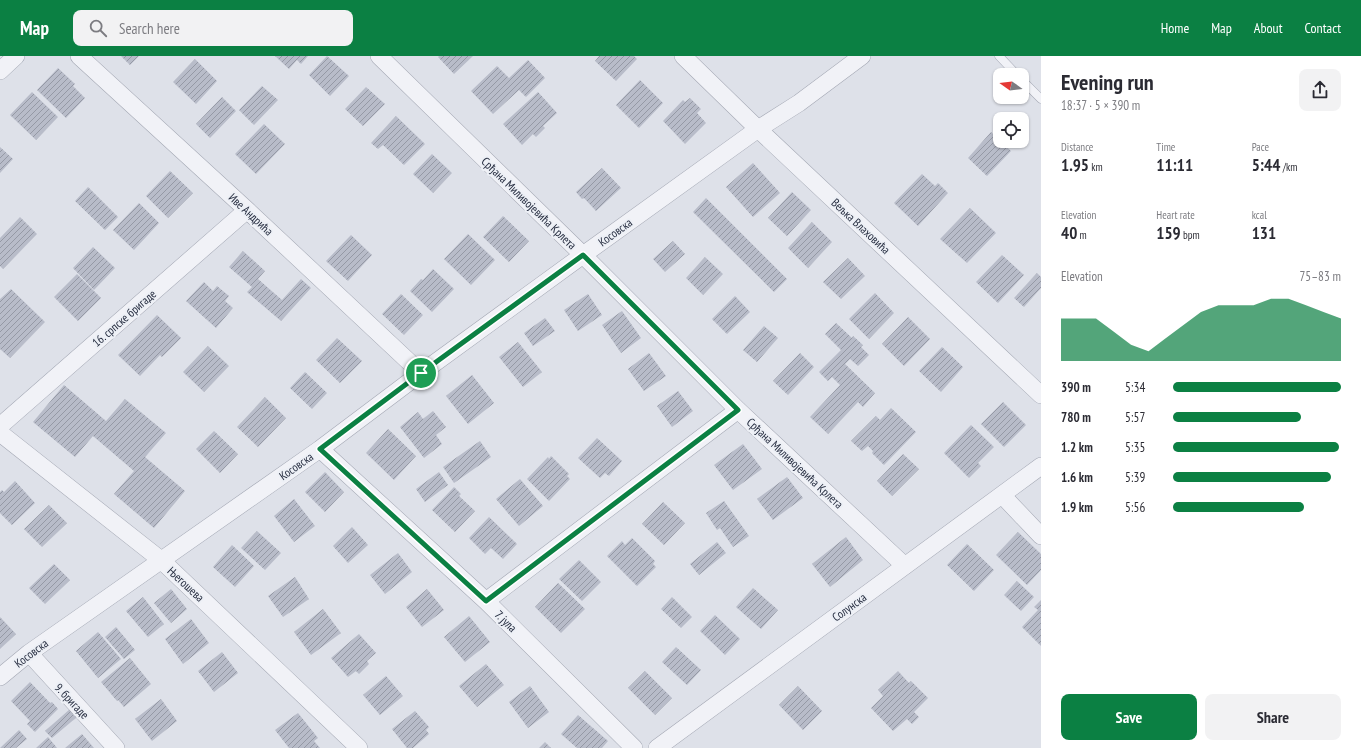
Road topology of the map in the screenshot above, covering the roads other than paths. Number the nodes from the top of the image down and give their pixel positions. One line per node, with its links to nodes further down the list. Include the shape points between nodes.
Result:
1 (16, 56): 8 (street)
2 (79, 56): 12 (street, Иве Андрића)
3 (379, 56): 13 (street, Срђана Миливојевића Крлета)
4 (683, 56): 11 (street, Вељка Влаховића)
5 (862, 56): 11 (street, Косовска, via 799,103)
6 (998, 56): 7 (lane)
7 (1010, 68)
8 (0, 72)
9 (1029, 87): 10 (lane)
10 (1041, 99)
11 (758, 129): 13 (street, Косовска); 15 (street, Вељка Влаховића)
12 (247, 210): 14 (street, Иве Андрића); 17 (street, 16. српске бригаде)
13 (583, 255): 14 (street, Косовска); 16 (street, Срђана Миливојевића Крлета)
14 (421, 373): 19 (street, Косовска)
15 (1041, 395)
16 (738, 410): 24 (street, Срђана Миливојевића Крлета); 25 (street)
17 (0, 426)
18 (0, 433): 23 (street, Његошева)
19 (320, 449): 23 (street, Косовска); 25 (street, 7. јула)
20 (1041, 466): 21 (street, Солунска)
21 (1002, 495): 22 (street); 24 (street, Солунска)
22 (1041, 536)
23 (161, 560): 26 (street, Косовска); 29 (street, Његошева)
24 (905, 566): 31 (street, Солунска)
25 (486, 601): 30 (street, 7. јула)
26 (29, 653): 27 (street, Косовска); 28 (street, 9. бригаде)
27 (0, 677)
28 (116, 748)
29 (359, 748)
30 (634, 748)
31 (657, 748)

